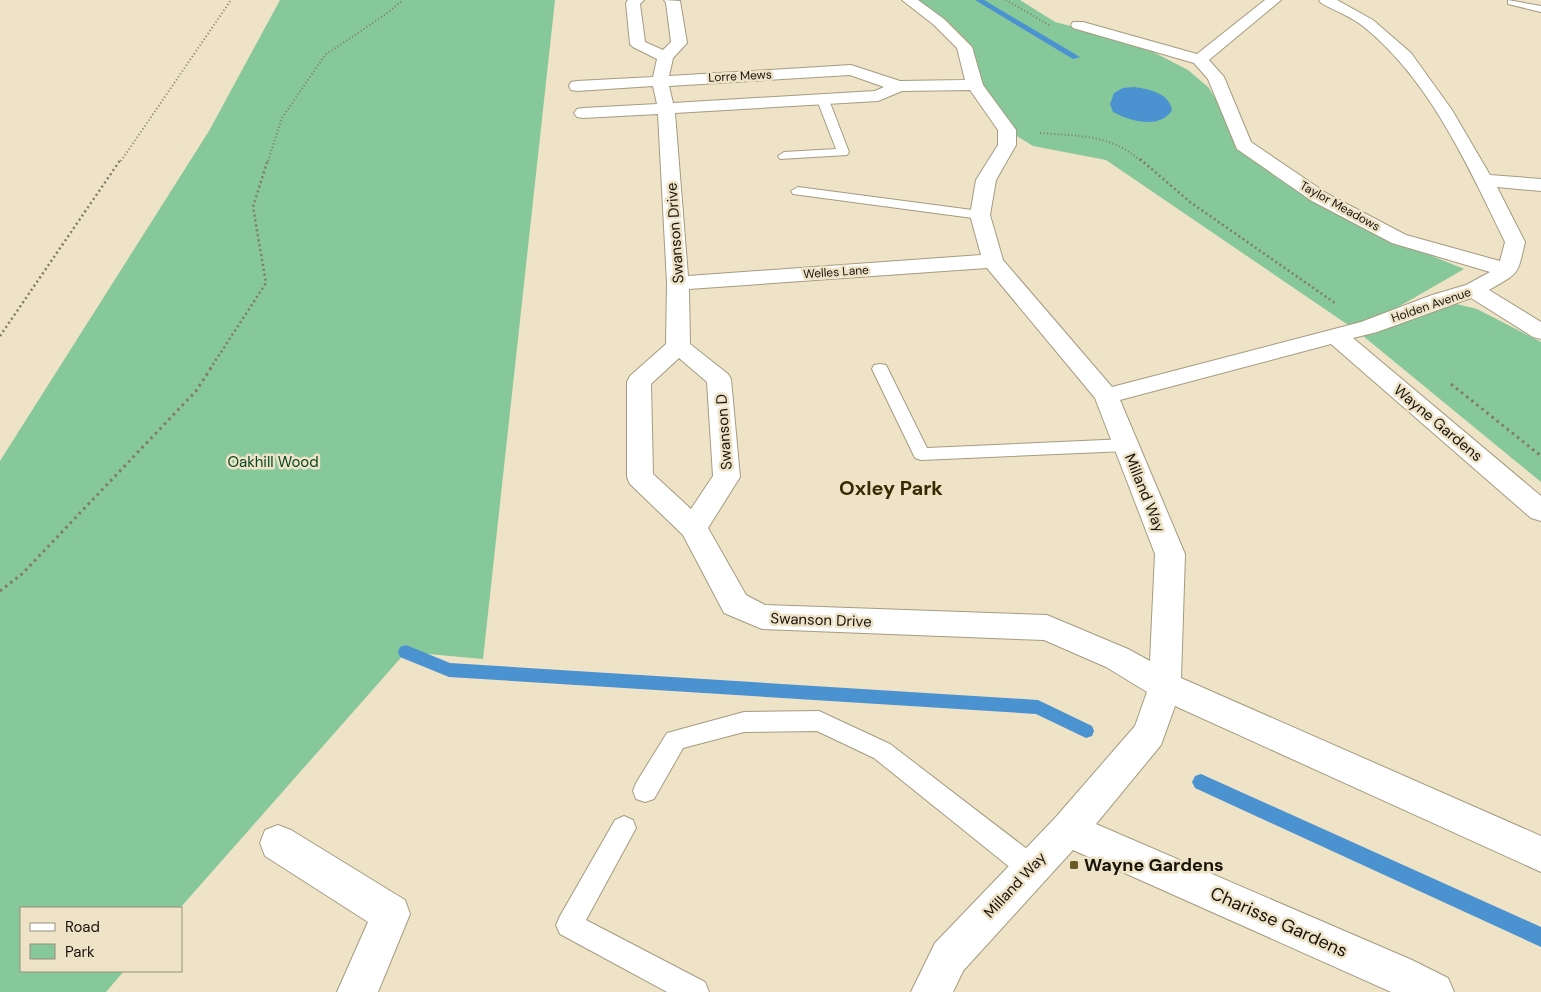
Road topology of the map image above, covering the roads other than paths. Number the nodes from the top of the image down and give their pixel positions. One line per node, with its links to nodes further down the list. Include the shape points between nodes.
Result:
1 (637, 0): 10 (street, via 633,3 638,44)
2 (671, 0): 10 (street, via 679,43)
3 (909, 0): 11 (street, via 939,22 964,47)
4 (1274, 0): 9 (street)
5 (1326, 0): 18 (street, via 1368,23 1405,56 1443,110)
6 (1511, 2): 7 (lane)
7 (1541, 9)
8 (1078, 25): 9 (street)
9 (1200, 60): 23 (street, Taylor Meadows, via 1216,78 1243,145 1258,156 1319,197 1399,239)
10 (663, 68): 12 (street, Lorre Mews); 13 (street, Lorre Mews, via 851,70); 15 (street, Swanson Drive)
11 (975, 85): 13 (street, Lorre Mews); 21 (street, Milland Way, via 1007,130 1007,145 986,180)
12 (577, 86)
13 (899, 86): 14 (street, Lorre Mews, via 878,96)
14 (823, 100): 15 (street, Lorre Mews); 17 (lane, via 843,152)
15 (666, 108): 16 (street, Lorre Mews); 24 (street, Swanson Drive)
16 (583, 113)
17 (784, 156)
18 (1484, 180): 19 (street); 23 (street, via 1515,242)
19 (1541, 185)
20 (798, 191): 21 (lane)
21 (980, 215): 22 (street, Milland Way)
22 (993, 261): 24 (street, Welles Lane); 30 (street, Milland Way)
23 (1508, 270): 25 (street, Holden Avenue)
24 (678, 283): 28 (street, Swanson Drive)
25 (1474, 290): 26 (street); 27 (street, Holden Avenue)
26 (1541, 332)
27 (1336, 336): 30 (street, Holden Avenue); 32 (street, Wayne Gardens)
28 (678, 346): 33 (street, Swanson D, via 719,379 723,418 727,477); 33 (street, Swanson Drive, via 639,382 640,477)
29 (880, 369): 31 (lane, via 921,454)
30 (1106, 396): 31 (street, Milland Way)
31 (1126, 445): 34 (street, Milland Way, via 1170,554)
32 (1541, 511)
33 (693, 528): 34 (street, Swanson Drive, via 735,604 762,617 1047,628 1117,658)
34 (1165, 686): 37 (street, Milland Way, via 1149,734); 39 (street)
35 (645, 791): 40 (lane, via 675,740 744,722 819,720 882,751)
36 (624, 828): 42 (lane, via 569,924)
37 (1068, 830): 40 (street, Milland Way); 44 (street, Charisse Gardens)
38 (278, 843): 41 (street, via 391,914)
39 (1541, 854)
40 (1031, 868): 43 (street, Milland Way, via 948,957)
41 (357, 992)
42 (695, 992)
43 (932, 992)
44 (1434, 992)

